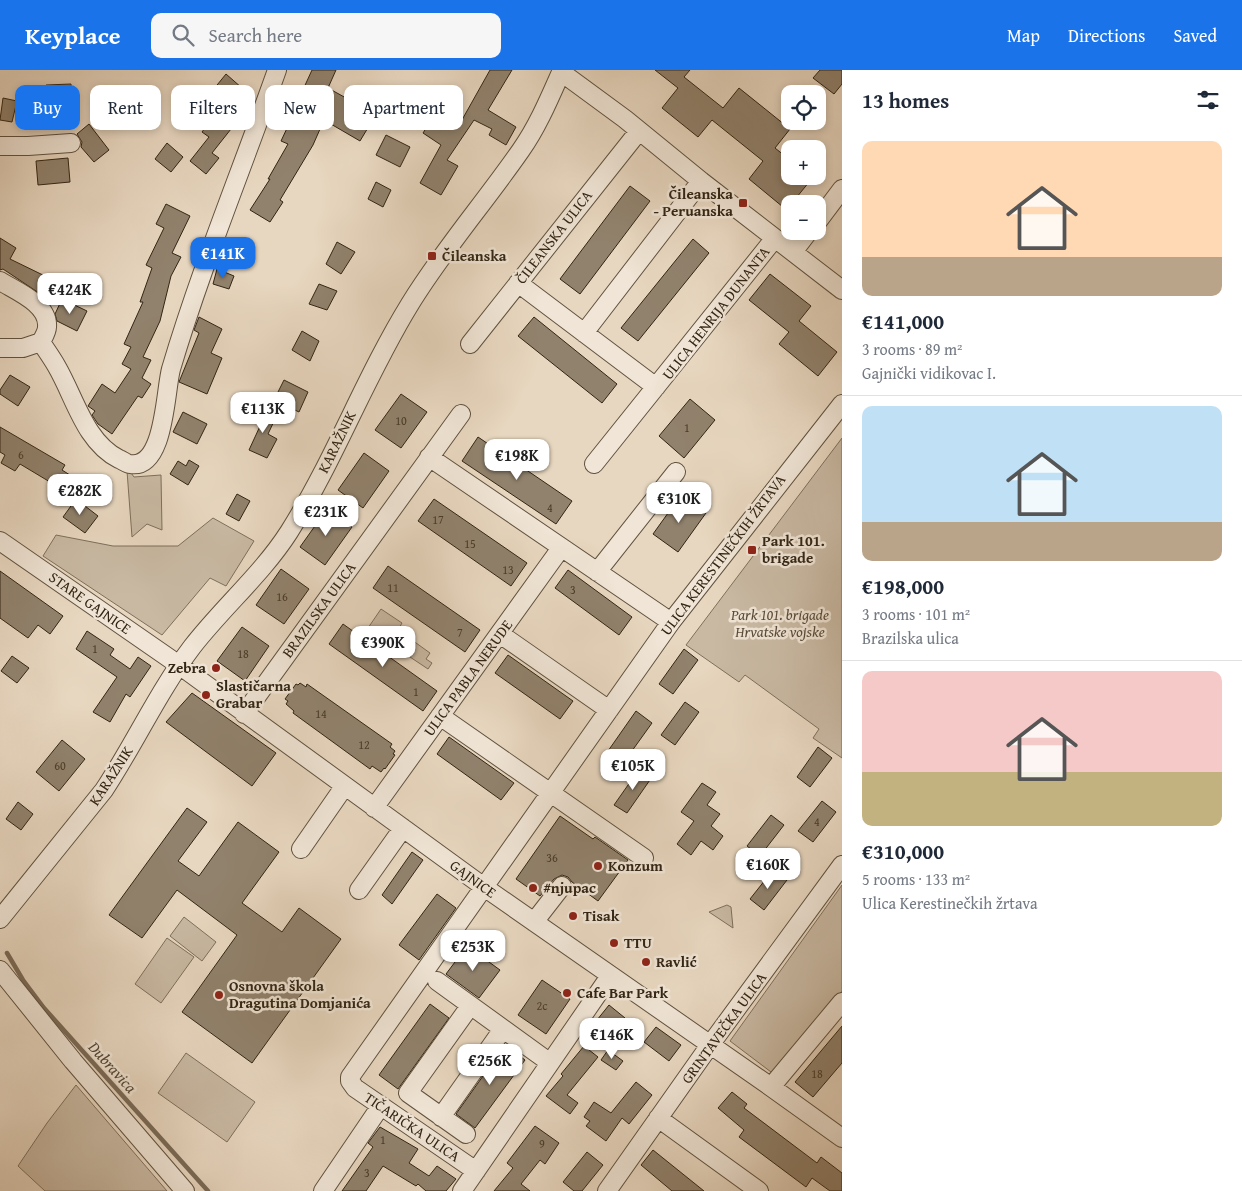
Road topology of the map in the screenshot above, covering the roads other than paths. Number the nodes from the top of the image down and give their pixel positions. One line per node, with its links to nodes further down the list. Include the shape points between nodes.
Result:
1 (277, 70): 16 (street, via 185,323 170,374 158,441 152,454 141,462 130,464 103,448 85,425 57,367)
2 (562, 71): 3 (street); 30 (street, KARAŽNIK, via 522,149 410,303 379,357 315,487 287,534)
3 (639, 131): 6 (street); 13 (street, ČILEANSKA ULICA)
4 (71, 143): 5 (street)
5 (0, 146)
6 (701, 181): 9 (street); 15 (street)
7 (842, 189): 8 (street)
8 (826, 210)
9 (775, 238): 11 (street); 19 (street, ULICA HENRIJA DUNANTA)
10 (803, 240): 11 (street)
11 (794, 252): 14 (street)
12 (0, 281): 16 (street, via 46,314 48,328)
13 (518, 283): 15 (street, ULICA HENRIJA DUNANTA); 17 (street, ČILEANSKA ULICA)
14 (842, 290)
15 (584, 333): 19 (street, ULICA HENRIJA DUNANTA)
16 (40, 342): 18 (street, via 23,348)
17 (470, 344)
18 (0, 348)
19 (656, 387): 23 (street, ULICA HENRIJA DUNANTA)
20 (842, 404): 28 (street, ULICA KERESTINEČKIH ŽRTAVA)
21 (461, 414): 22 (street, BRAZILSKA ULICA)
22 (429, 457): 26 (street); 32 (street, BRAZILSKA ULICA)
23 (594, 464)
24 (676, 472): 27 (street)
25 (0, 541): 30 (street, STARE GAJNICE)
26 (561, 548): 27 (street); 29 (street, ULICA PABLA NERUDE)
27 (597, 572): 28 (street)
28 (671, 622): 31 (street, ULICA KERESTINEČKIH ŽRTAVA)
29 (500, 634): 31 (street); 33 (street, ULICA PABLA NERUDE)
30 (179, 666): 32 (street, GAJNICE); 44 (street, KARAŽNIK, via 104,790)
31 (609, 710): 35 (street, ULICA KERESTINEČKIH ŽRTAVA)
32 (244, 714): 34 (street, GAJNICE)
33 (440, 716): 35 (street); 36 (street, ULICA PABLA NERUDE)
34 (344, 787): 36 (street, GAJNICE); 38 (street)
35 (551, 792): 39 (street); 42 (street, ULICA KERESTINEČKIH ŽRTAVA)
36 (374, 808): 37 (street, GAJNICE)
37 (403, 828): 42 (street, GAJNICE); 43 (street)
38 (302, 849)
39 (644, 858)
40 (842, 865): 52 (street, GRINTAVEČKA ULICA)
41 (562, 886): 45 (street)
42 (484, 887): 45 (street, GAJNICE); 54 (street, ULICA KERESTINEČKIH ŽRTAVA, via 352,1072)
43 (359, 890)
44 (0, 919)
45 (534, 922): 47 (street, GAJNICE)
46 (0, 970): 62 (street)
47 (610, 976): 52 (street, GAJNICE); 53 (street)
48 (437, 981): 50 (street)
49 (842, 1002): 55 (street)
50 (470, 1006): 51 (street); 57 (street, via 408,1093)
51 (503, 1028): 53 (street); 57 (street)
52 (710, 1045): 55 (street, GAJNICE); 58 (street, GRINTAVEČKA ULICA)
53 (550, 1062): 61 (street)
54 (350, 1081): 56 (street, TIČARIČKA ULICA)
55 (771, 1087): 59 (street, GAJNICE)
56 (380, 1107): 61 (street, TIČARIČKA ULICA); 63 (street)
57 (441, 1117): 60 (street)
58 (658, 1118): 65 (street, GRINTAVEČKA ULICA); 66 (street)
59 (839, 1130)
60 (466, 1134)
61 (476, 1170): 64 (street)
62 (185, 1191)
63 (323, 1191)
64 (462, 1191)
65 (607, 1191)
66 (759, 1191)

